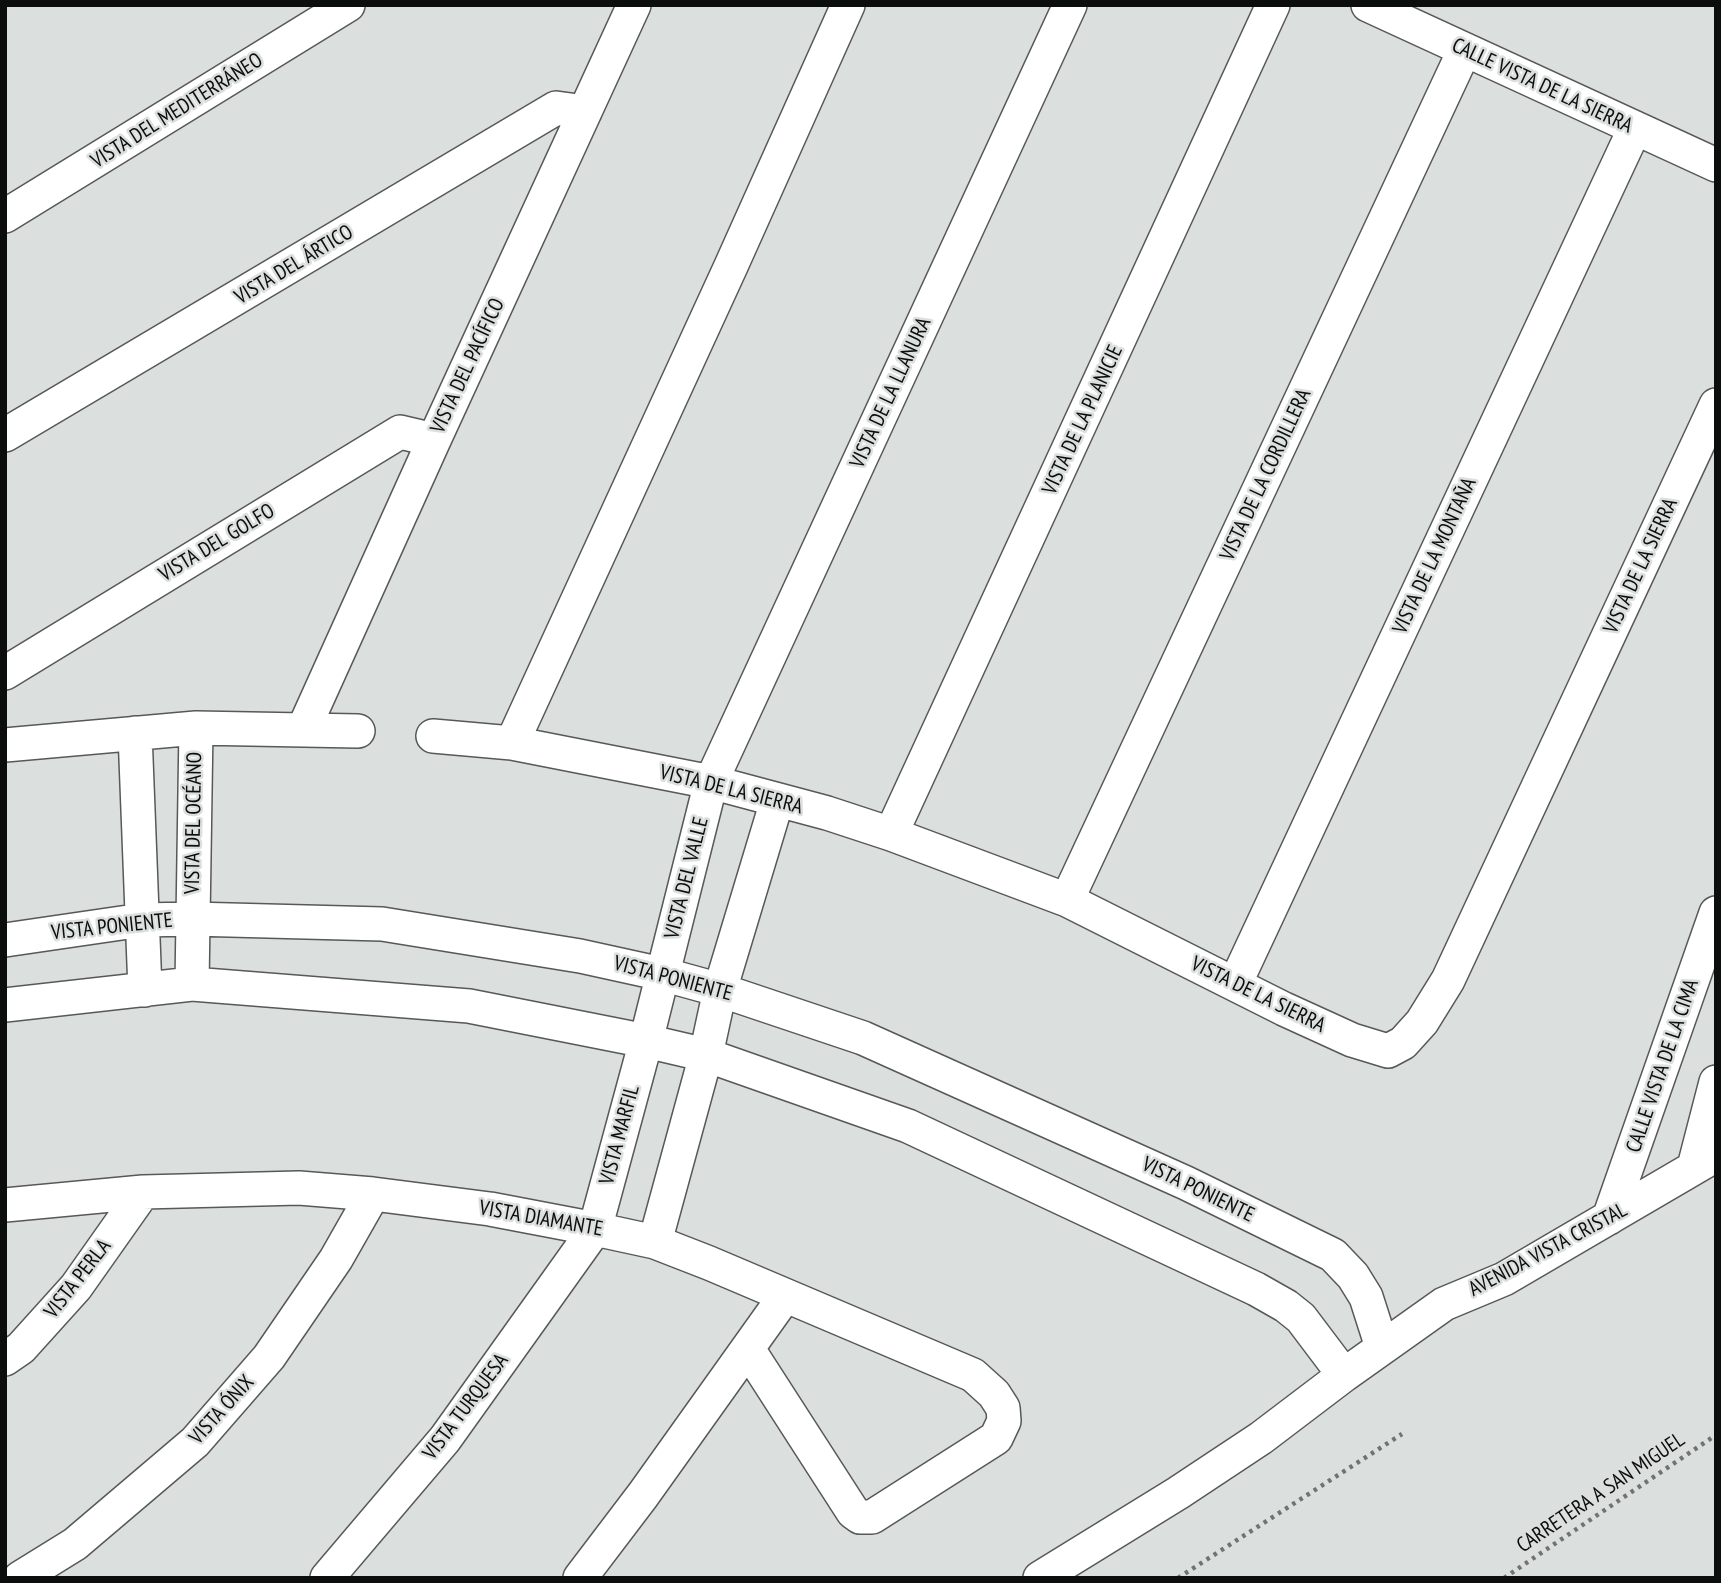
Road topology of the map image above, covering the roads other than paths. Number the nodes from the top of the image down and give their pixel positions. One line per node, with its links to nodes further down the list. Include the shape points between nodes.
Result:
1 (348, 5): 11 (street, VISTA DEL MEDITERRÁNEO)
2 (634, 5): 8 (street, VISTA DEL PACÍFICO)
3 (848, 5): 21 (street)
4 (1070, 5): 23 (street, VISTA DE LA LLANURA)
5 (1273, 5): 25 (street, VISTA DE LA PLANICIE)
6 (1368, 5): 7 (street, CALLE VISTA DE LA SIERRA)
7 (1464, 51): 9 (street, CALLE VISTA DE LA SIERRA); 26 (street, VISTA DE LA CORDILLERA)
8 (585, 112): 13 (street, VISTA DEL ÁRTICO, via 556,108); 14 (street, VISTA DEL PACÍFICO)
9 (1635, 128): 10 (street, CALLE VISTA DE LA SIERRA); 33 (street, VISTA DE LA MONTAÑA)
10 (1716, 165)
11 (5, 216)
12 (1716, 405): 33 (street, VISTA DE LA SIERRA, via 1448,980 1422,1022 1403,1043 1388,1051 1352,1040)
13 (5, 435)
14 (434, 440): 15 (street, VISTA DEL GOLFO, via 400,432); 17 (street, VISTA DEL PACÍFICO)
15 (5, 673)
16 (196, 728): 17 (street); 19 (street); 28 (street, VISTA DEL OCÉANO)
17 (304, 728): 18 (street)
18 (358, 731)
19 (135, 733): 22 (street); 29 (street)
20 (433, 736): 21 (street, VISTA DE LA SIERRA)
21 (512, 743): 23 (street, VISTA DE LA SIERRA)
22 (5, 745)
23 (712, 782): 24 (street, VISTA DE LA SIERRA); 31 (street, VISTA DEL VALLE)
24 (777, 801): 25 (street, VISTA DE LA SIERRA); 36 (street)
25 (891, 834): 26 (street, VISTA DE LA SIERRA)
26 (1067, 900): 33 (street, VISTA DE LA SIERRA)
27 (1716, 913): 38 (street, CALLE VISTA DE LA CIMA)
28 (192, 919): 29 (street, VISTA PONIENTE); 31 (street, VISTA PONIENTE, via 382,924); 32 (street, VISTA DEL OCÉANO)
29 (142, 920): 30 (street, VISTA PONIENTE); 35 (street)
30 (5, 940)
31 (662, 974): 36 (street, VISTA PONIENTE); 39 (street, VISTA DEL VALLE)
32 (192, 984): 35 (street); 39 (street, via 469,1006)
33 (1235, 985)
34 (1716, 986): 38 (street)
35 (145, 990): 37 (street)
36 (720, 990): 40 (street); 50 (street, VISTA PONIENTE, via 863,1038 1186,1183 1333,1255 1366,1297)
37 (5, 1005)
38 (1683, 1006): 46 (street, CALLE VISTA DE LA CIMA)
39 (646, 1041): 40 (street); 47 (street, VISTA MARFIL)
40 (706, 1055): 48 (street); 53 (street, via 908,1126 1256,1289 1301,1318)
41 (1716, 1082): 42 (street)
42 (1705, 1161): 46 (street, AVENIDA VISTA CRISTAL)
43 (143, 1192): 44 (street, VISTA DIAMANTE, via 299,1188); 45 (street, VISTA DIAMANTE); 52 (street, VISTA PERLA, via 76,1287 21,1348)
44 (373, 1194): 47 (street, VISTA DIAMANTE); 54 (street, VISTA ÓNIX, via 269,1357 195,1442 75,1544)
45 (5, 1205)
46 (1609, 1218): 50 (street, AVENIDA VISTA CRISTAL, via 1504,1279 1444,1304)
47 (595, 1229): 48 (street, VISTA DIAMANTE); 55 (street, VISTA TURQUESA, via 445,1439)
48 (656, 1242): 49 (street, VISTA DIAMANTE)
49 (785, 1296): 51 (street); 51 (street, VISTA DIAMANTE, via 973,1376 1003,1408 1004,1421 996,1438 872,1517 860,1517)
50 (1382, 1347): 53 (street, AVENIDA VISTA CRISTAL)
51 (748, 1349): 56 (street)
52 (5, 1359)
53 (1344, 1375): 57 (street, AVENIDA VISTA CRISTAL, via 1261,1438)
54 (20, 1578)
55 (327, 1578)
56 (580, 1578)
57 (1040, 1578)

